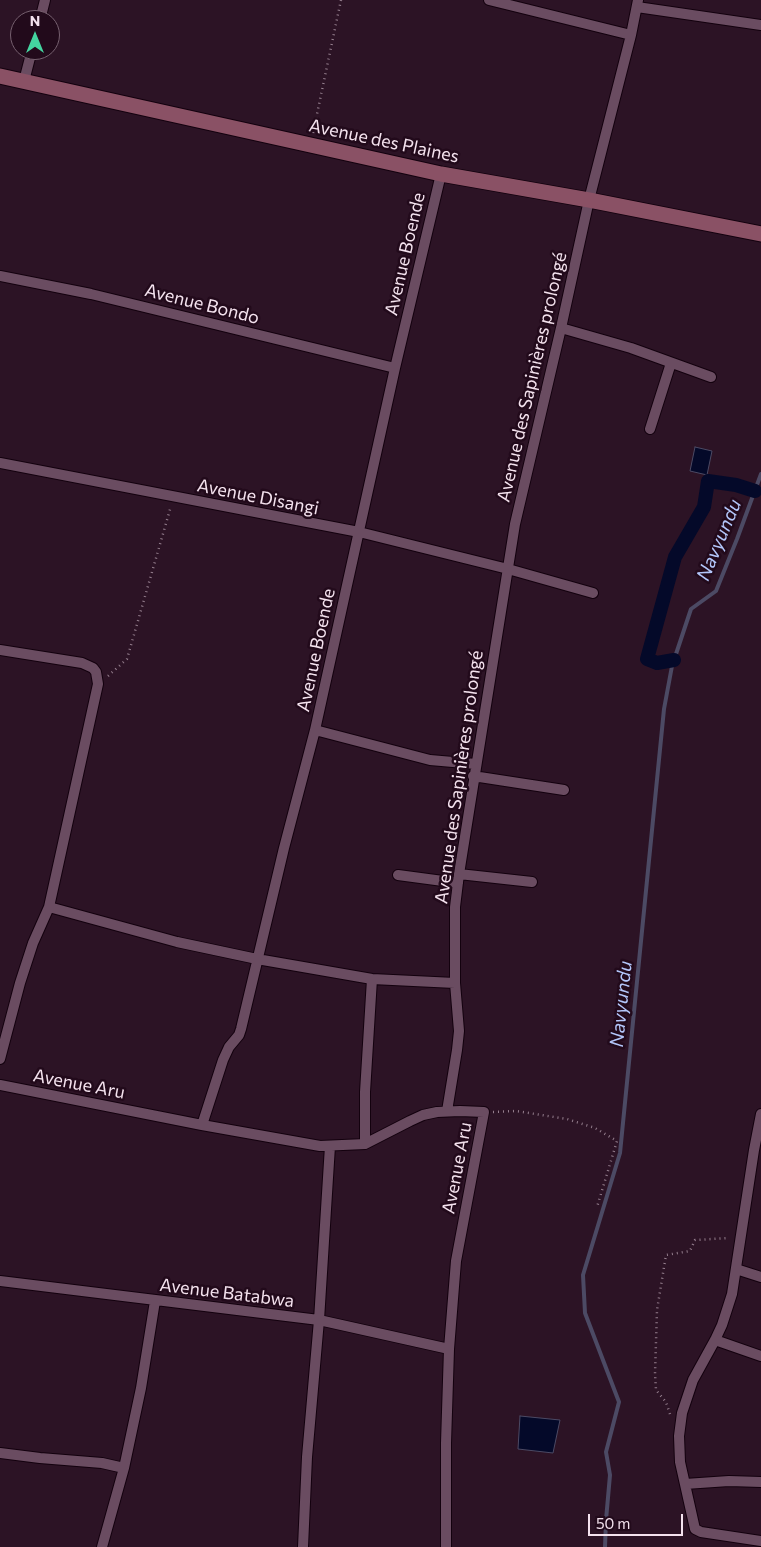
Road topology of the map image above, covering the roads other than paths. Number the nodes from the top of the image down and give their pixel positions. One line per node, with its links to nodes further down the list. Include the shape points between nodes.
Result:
1 (489, 0): 4 (street)
2 (638, 3): 3 (street); 4 (street, Avenue des Sapinières prolongé)
3 (761, 25)
4 (632, 35): 9 (street, Avenue des Sapinières prolongé)
5 (29, 60): 7 (street)
6 (0, 76): 7 (street, Avenue des Plaines)
7 (24, 81): 8 (street, Avenue des Plaines)
8 (441, 174): 9 (street, Avenue des Plaines); 14 (street, Avenue Boende)
9 (589, 200): 10 (street, Avenue des Plaines); 12 (street, Avenue des Sapinières prolongé)
10 (761, 234)
11 (0, 276): 14 (street, Avenue Bondo, via 91,294)
12 (561, 328): 13 (street); 19 (street, Avenue des Sapinières prolongé, via 515,524)
13 (671, 363): 15 (street); 16 (street)
14 (395, 368): 18 (street, Avenue Boende)
15 (711, 377)
16 (650, 429)
17 (0, 463): 18 (street, Avenue Disangi)
18 (358, 532): 19 (street, Avenue Disangi); 22 (street, Avenue Boende)
19 (508, 569): 20 (street, Avenue Disangi); 23 (street, Avenue des Sapinières prolongé)
20 (593, 593)
21 (0, 650): 29 (street, via 82,663 96,672 98,684)
22 (316, 730): 23 (street, via 430,760); 30 (street, Avenue Boende)
23 (476, 764): 24 (street, Avenue des Sapinières prolongé)
24 (474, 776): 25 (street); 27 (street, Avenue des Sapinières prolongé)
25 (564, 790)
26 (398, 875): 27 (street)
27 (458, 879): 28 (street); 32 (street, Avenue des Sapinières prolongé)
28 (532, 882)
29 (49, 907): 30 (street, via 168,940); 33 (street, via 20,983)
30 (257, 959): 31 (street); 37 (street, Avenue Boende, via 241,1029 223,1060)
31 (372, 978): 32 (street); 38 (street)
32 (455, 983): 35 (street, Avenue des Sapinières prolongé, via 459,1031)
33 (0, 1059)
34 (0, 1085): 37 (street, Avenue Aru)
35 (447, 1111): 38 (street, Avenue Aru, via 423,1115); 47 (street, Avenue Aru, via 484,1112 456,1261)
36 (761, 1114): 40 (street)
37 (202, 1125): 39 (street, Avenue Aru)
38 (365, 1144): 39 (street, Avenue Aru)
39 (330, 1146): 45 (street)
40 (757, 1150): 41 (street)
41 (736, 1269): 42 (street); 46 (street, via 730,1302)
42 (761, 1277)
43 (0, 1281): 44 (street, Avenue Batabwa)
44 (155, 1301): 45 (street, Avenue Batabwa); 50 (street)
45 (319, 1320): 47 (street, Avenue Batabwa); 55 (street)
46 (715, 1340): 48 (street); 52 (street, via 693,1380 682,1413 679,1450)
47 (449, 1349): 56 (street, Avenue Aru)
48 (761, 1356)
49 (0, 1453): 50 (street)
50 (124, 1468): 54 (street)
51 (761, 1482): 52 (street)
52 (685, 1484): 53 (street, via 694,1526 698,1531)
53 (761, 1541)
54 (102, 1547)
55 (302, 1547)
56 (446, 1547)

